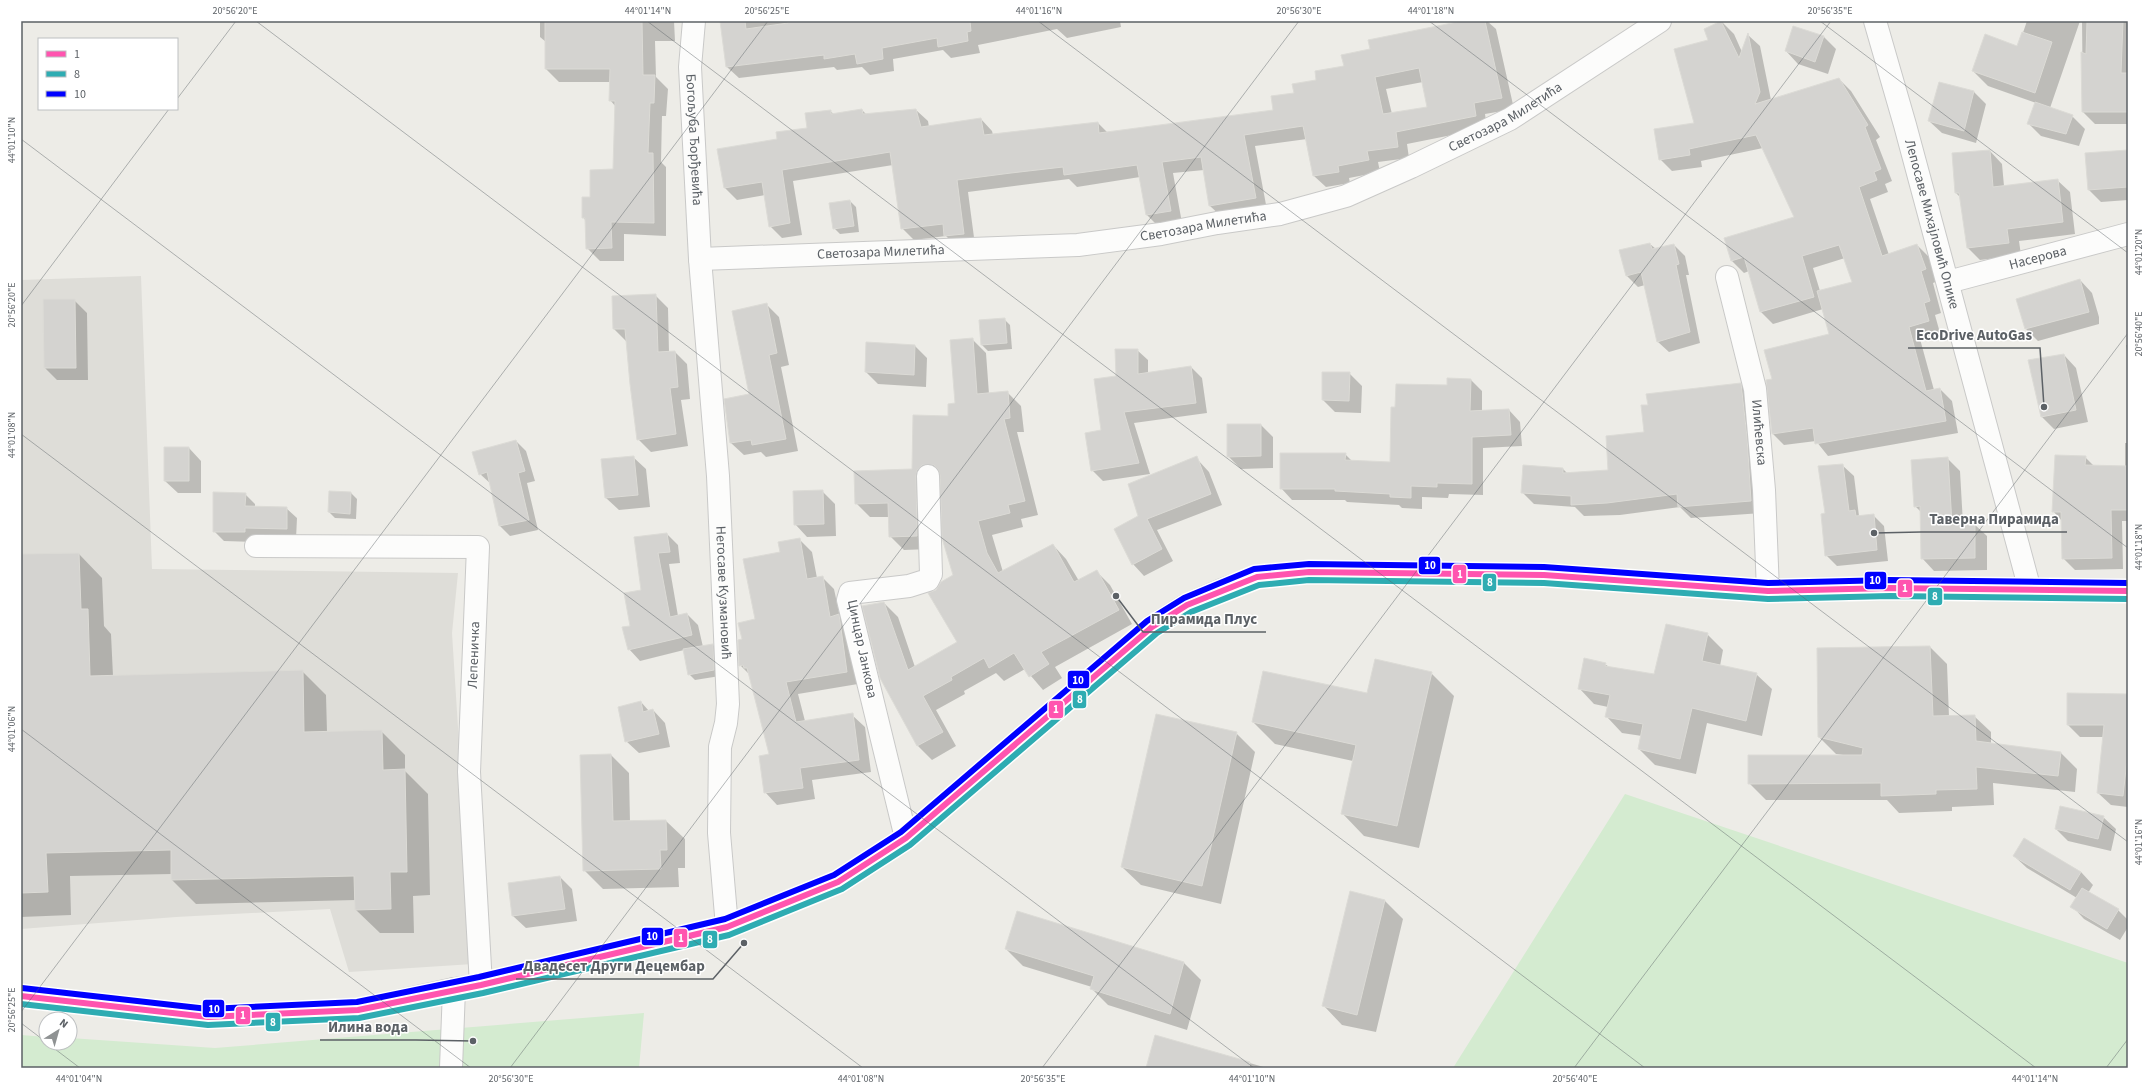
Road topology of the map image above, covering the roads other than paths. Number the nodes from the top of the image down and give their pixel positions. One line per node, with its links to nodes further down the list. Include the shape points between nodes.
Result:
1 (694, 21): 5 (street, Богољуба Ђорђевића, via 690,67)
2 (1660, 21): 5 (street, Светозара Милетића, via 1510,119 1346,196 1280,214 1078,245)
3 (1875, 21): 7 (street, Лепосаве Михајловић Опике)
4 (2128, 234): 7 (street, Насерова)
5 (700, 259): 14 (street, Негосаве Кузмановић, via 718,476 728,704 720,746 719,825)
6 (1727, 277): 11 (street, Илићевска, via 1755,389 1764,490)
7 (1948, 282): 10 (street, Лепосаве Михајловић Опике)
8 (928, 476): 13 (street, Цинцар Јанкова, via 928,580 910,586 850,593 848,600)
9 (256, 546): 15 (street, Лепеничка, via 478,547 469,772)
10 (2030, 590): 11 (street, via 1890,588); 12 (street)
11 (1768, 591): 13 (street, via 1544,575 1309,572 1257,577 1187,605 1152,627)
12 (2128, 591)
13 (906, 838): 14 (street, via 838,882)
14 (727, 926): 15 (street)
15 (481, 985): 16 (street)
16 (454, 989): 17 (street, via 358,1010 208,1017); 18 (street)
17 (21, 996)
18 (451, 1068)

